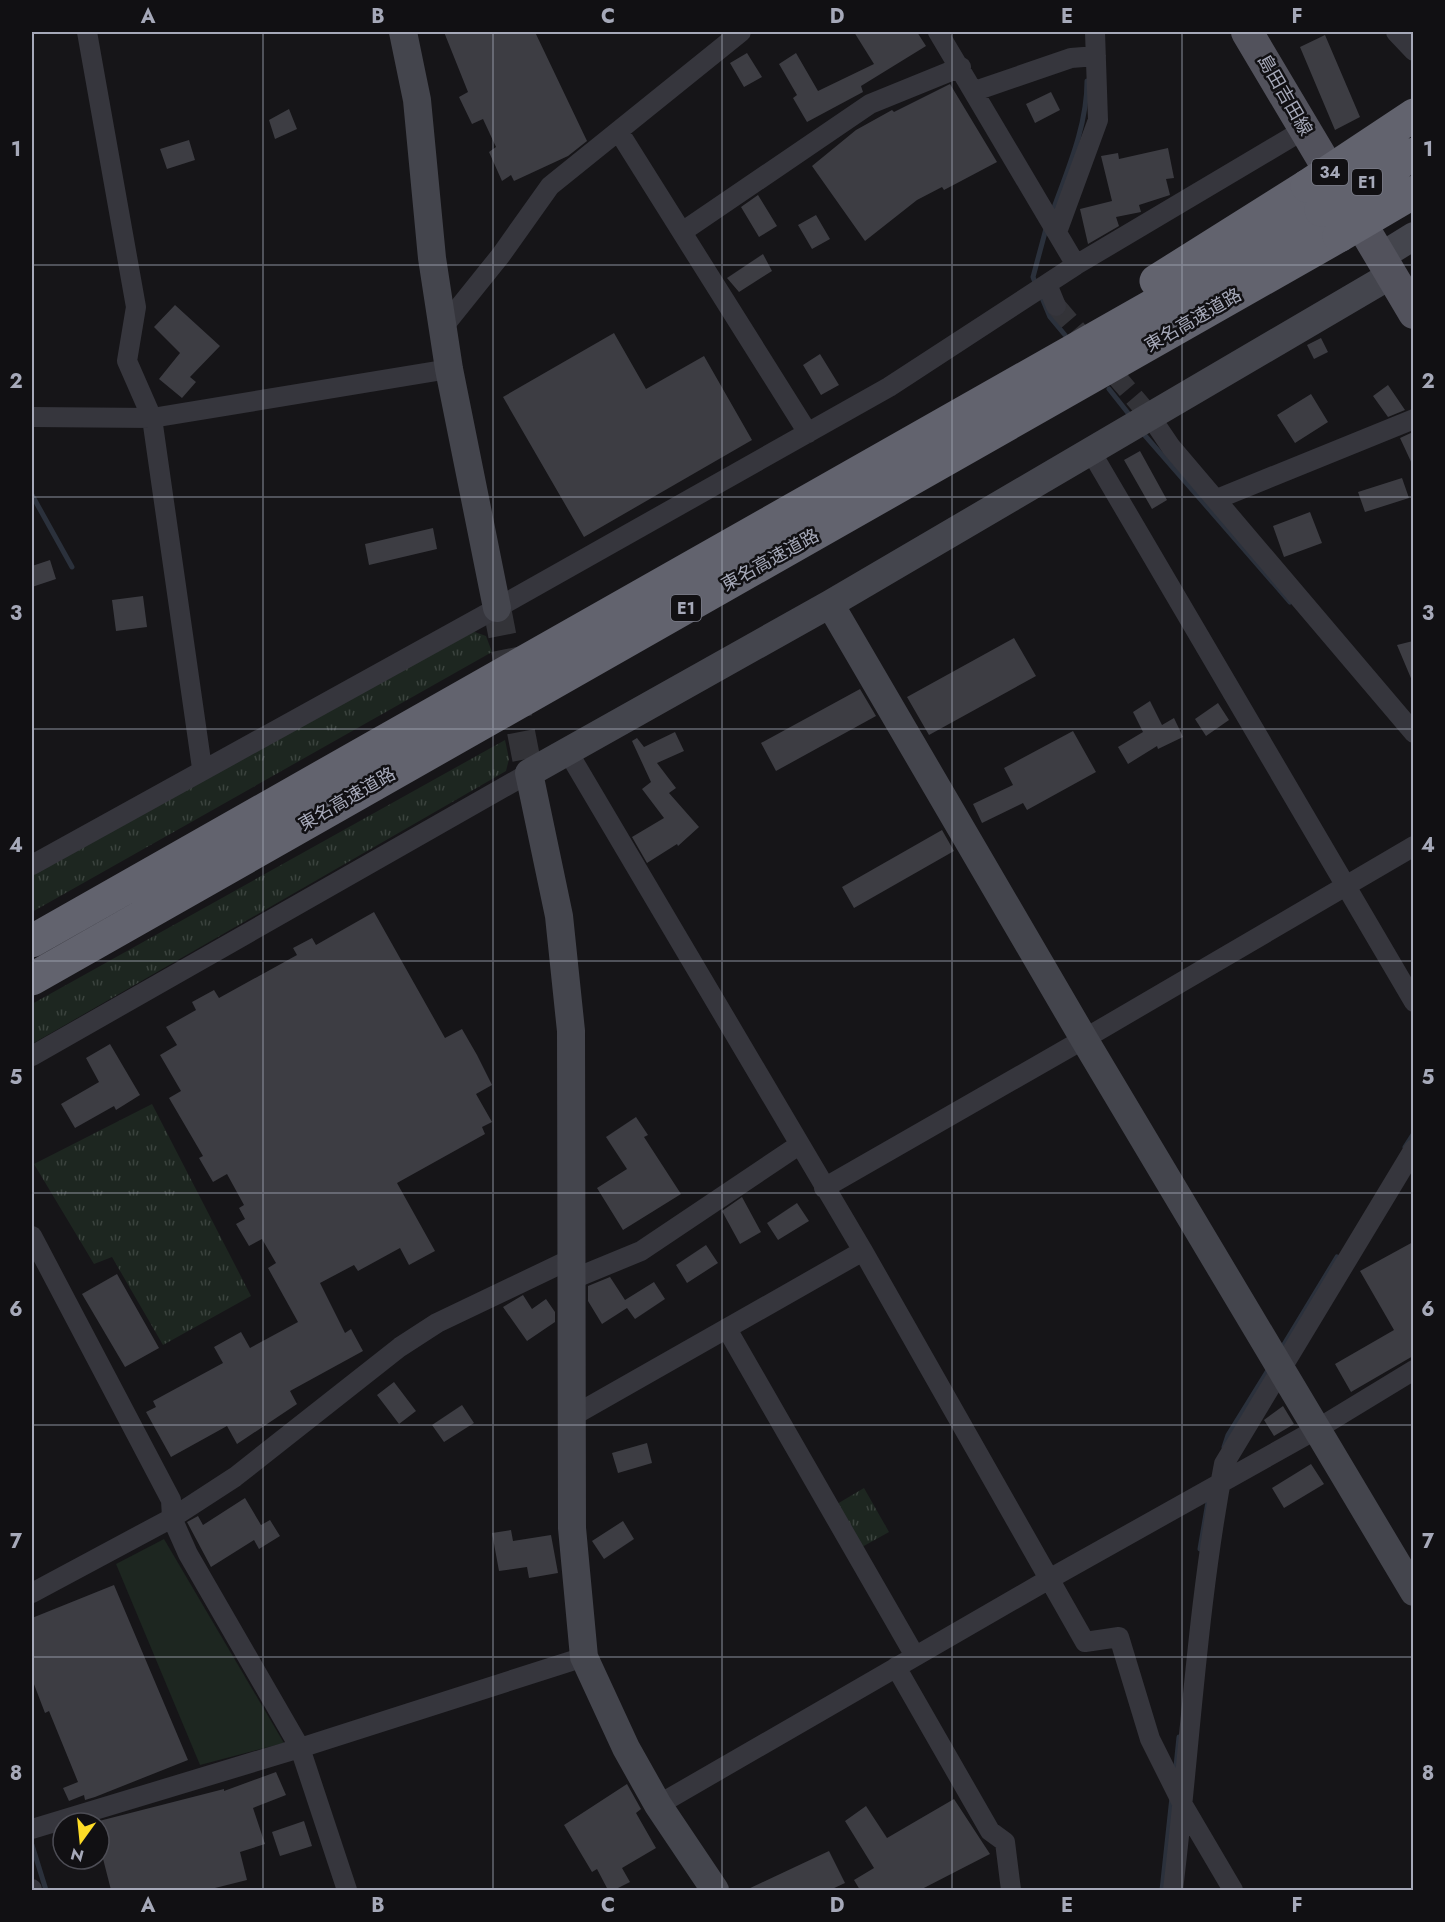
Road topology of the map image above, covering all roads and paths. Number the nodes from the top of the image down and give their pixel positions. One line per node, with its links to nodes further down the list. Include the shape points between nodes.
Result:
1 (87, 32): 29 (street, via 136,307 127,361)
2 (403, 32): 26 (street, via 417,100 432,258)
3 (741, 32): 14 (street)
4 (938, 32): 10 (street)
5 (1095, 32): 9 (street)
6 (1247, 32): 13 (main road, 島田吉田線 / 34)
7 (1396, 32): 8 (street)
8 (1413, 51)
9 (1095, 56): 11 (street, via 1075,57); 19 (street, via 1098,120)
10 (961, 67): 11 (street); 18 (street, via 870,104)
11 (975, 91): 19 (street)
12 (1413, 115): 17 (highway, bridge)
13 (1305, 129): 21 (street); 22 (main road, 島田吉田線 / 34)
14 (620, 132): 18 (street); 26 (street, via 550,186)
15 (1413, 154): 17 (highway, 東名高速道路 / E1, bridge)
16 (1413, 192): 45 (highway, 東名高速道路 / E1, bridge)
17 (1314, 198): 44 (highway, 東名高速道路 / E1, via 844,480)
18 (682, 232): 32 (street)
19 (1057, 232): 21 (street)
20 (1413, 236): 22 (street)
21 (1076, 265): 23 (street)
22 (1385, 266): 25 (main road, 島田吉田線 / 34); 31 (street)
23 (1046, 285): 24 (street); 32 (street, via 889,387)
24 (1056, 306)
25 (1413, 313)
26 (444, 326): 27 (street)
27 (449, 369): 29 (street); 36 (street)
28 (32, 417): 29 (street)
29 (152, 418): 39 (street)
30 (1413, 419): 34 (street)
31 (1141, 421): 33 (street); 34 (street, via 1171,447)
32 (808, 433): 36 (street)
33 (1090, 450): 35 (street); 43 (street)
34 (1217, 499): 37 (street)
35 (830, 604): 38 (street); 47 (street)
36 (497, 608): 39 (street)
37 (1413, 733)
38 (568, 752): 40 (street); 49 (street)
39 (202, 768): 42 (street)
40 (529, 773): 48 (street); 54 (street, via 560,916 571,1031)
41 (1413, 846): 43 (street)
42 (32, 865)
43 (1346, 885): 46 (street); 47 (street)
44 (32, 941)
45 (32, 979)
46 (1413, 1002)
47 (1084, 1040): 51 (street); 56 (street)
48 (32, 1056)
49 (799, 1145): 51 (street); 54 (street, via 641,1251)
50 (1413, 1149): 56 (street)
51 (824, 1188): 53 (street)
52 (33, 1241): 61 (street, via 171,1500)
53 (863, 1251): 55 (street); 62 (street)
54 (573, 1268): 58 (street); 61 (street, via 437,1323 400,1347 235,1477)
55 (727, 1329): 58 (street); 65 (street)
56 (1276, 1360): 59 (street); 60 (street, via 1224,1464)
57 (1413, 1370): 59 (street)
58 (571, 1417): 66 (street, via 572,1528)
59 (1317, 1429): 60 (street); 63 (street)
60 (1220, 1484): 62 (street); 69 (street, via 1196,1659)
61 (172, 1518): 64 (street); 68 (street, via 188,1554)
62 (1051, 1578): 65 (street); 69 (street, via 1085,1642 1119,1637 1149,1739)
63 (1413, 1592)
64 (32, 1593)
65 (915, 1656): 67 (street)
66 (584, 1657): 68 (street); 70 (street, via 626,1748)
67 (896, 1667): 70 (street); 74 (street, via 990,1831 1005,1842)
68 (300, 1748): 71 (street); 72 (street)
69 (1182, 1803): 75 (street); 76 (street)
70 (658, 1805): 73 (street)
71 (35, 1828)
72 (347, 1890)
73 (715, 1890)
74 (1011, 1890)
75 (1173, 1890)
76 (1233, 1890)

